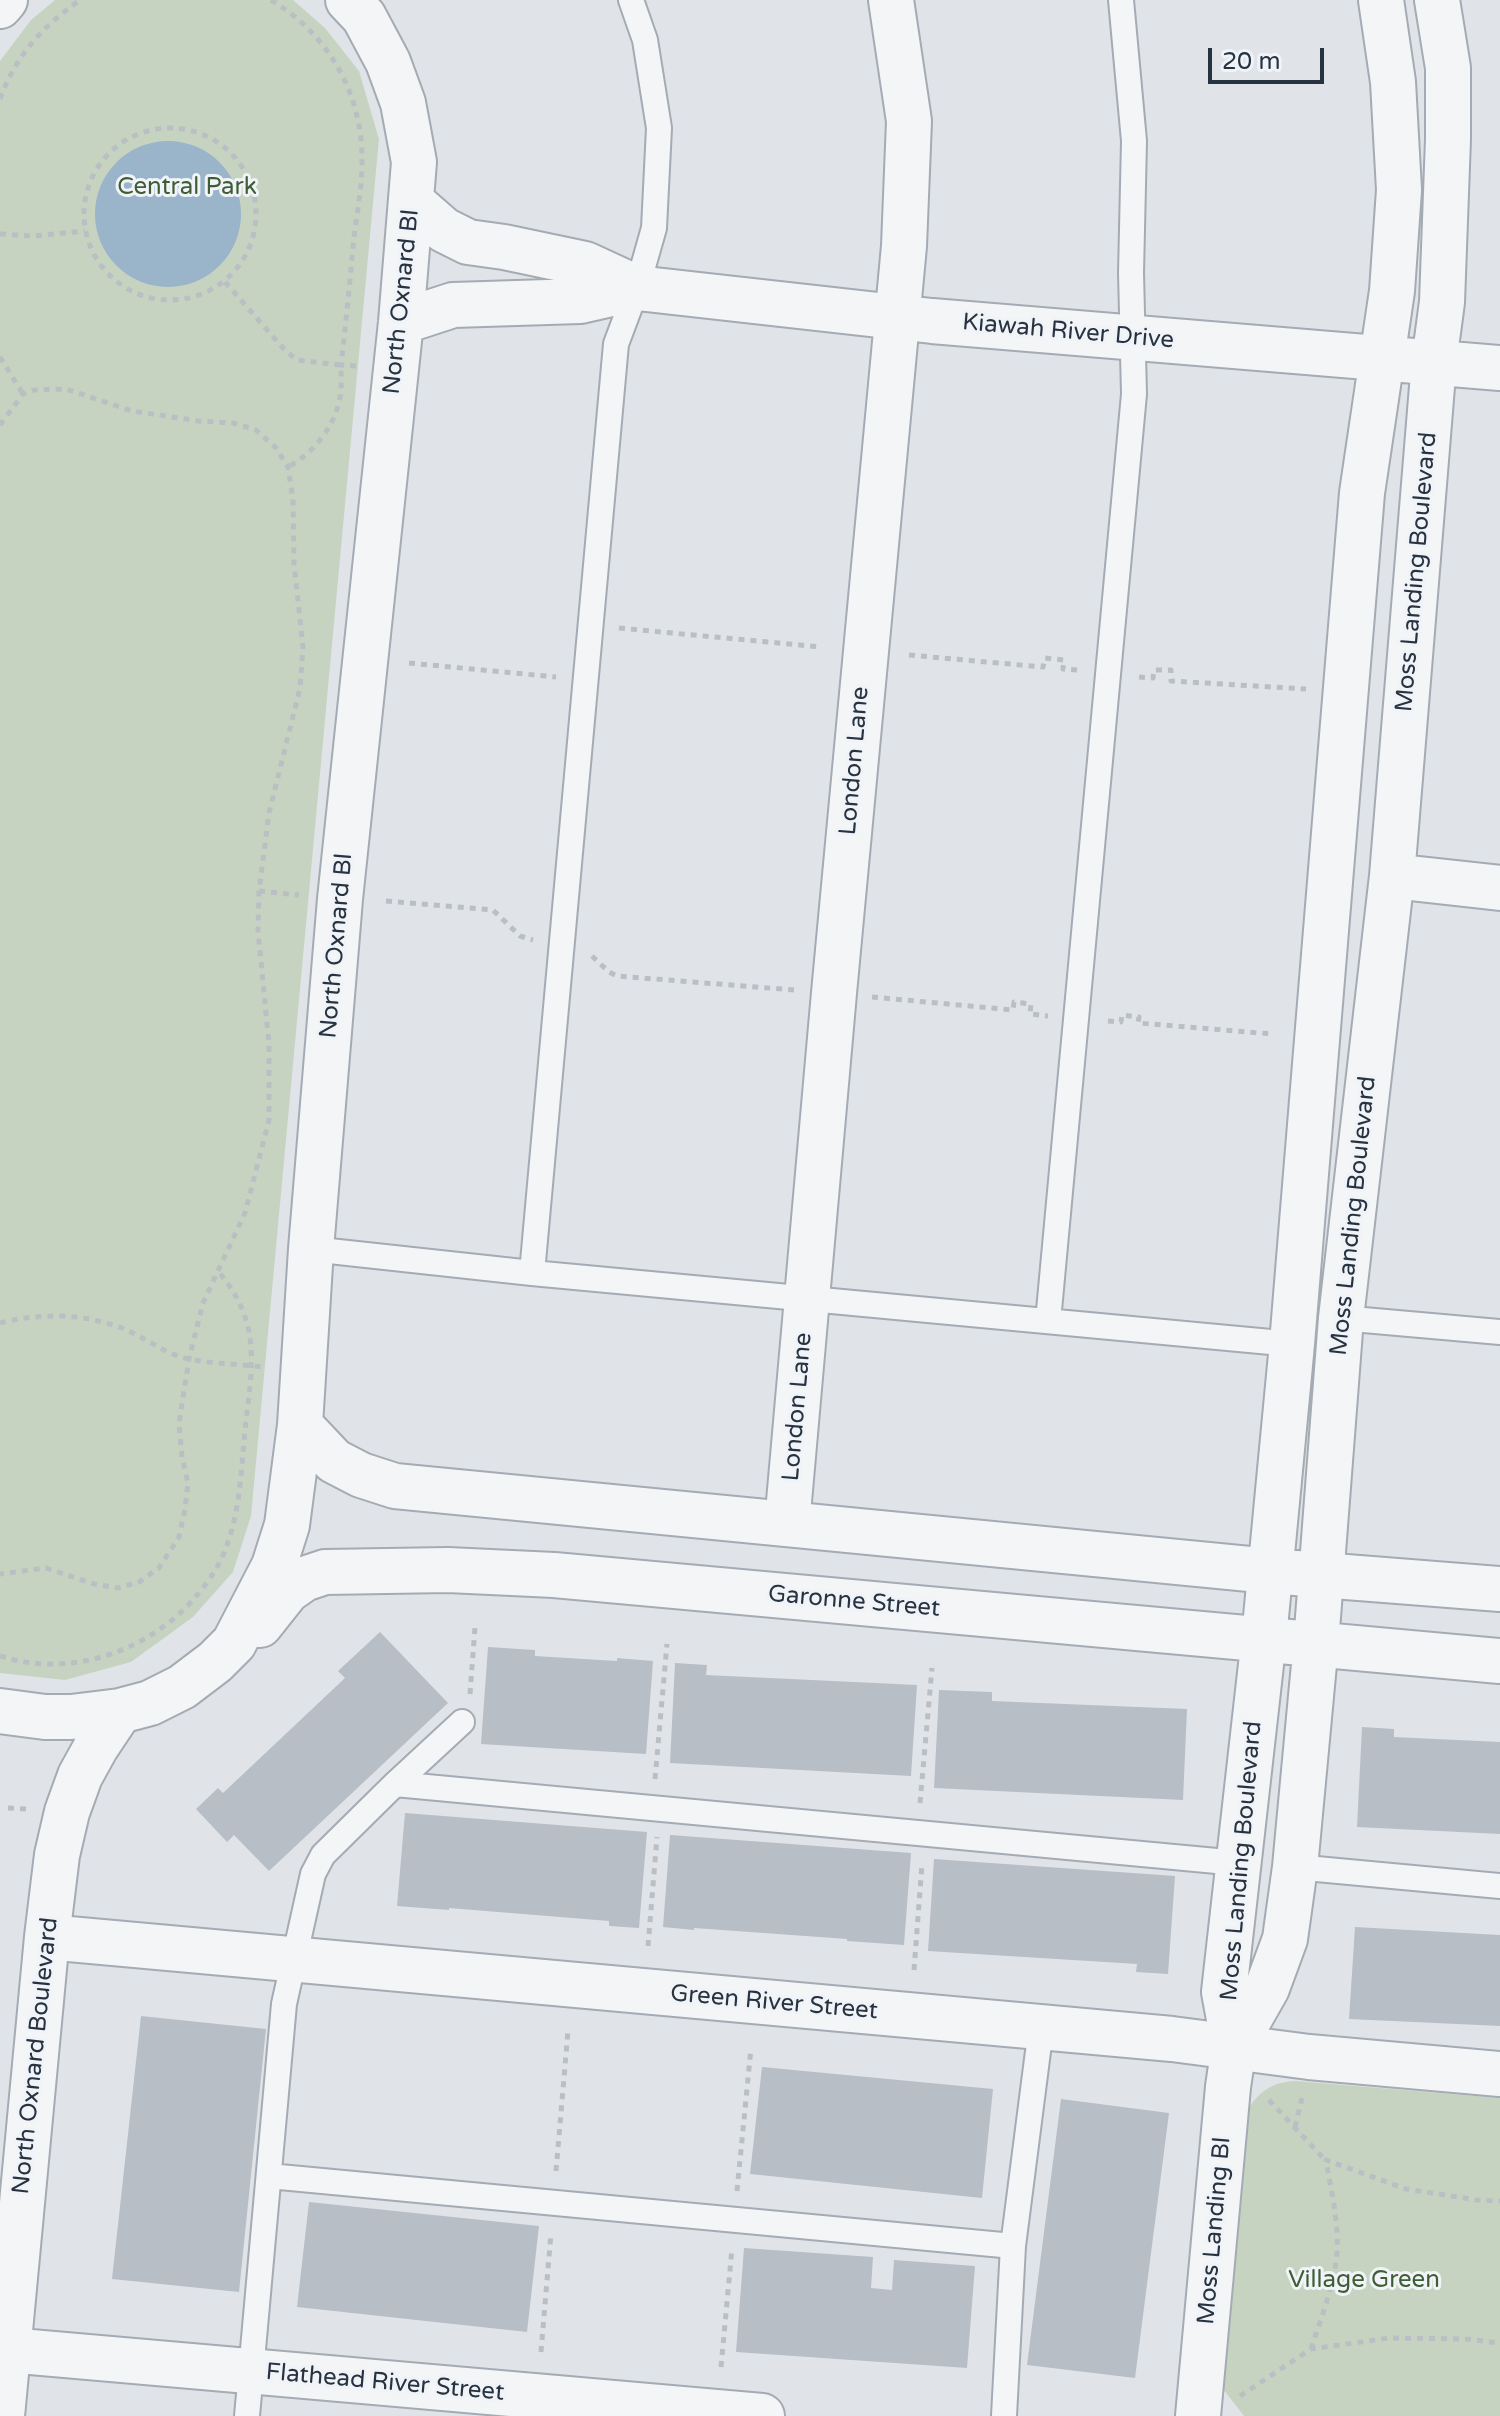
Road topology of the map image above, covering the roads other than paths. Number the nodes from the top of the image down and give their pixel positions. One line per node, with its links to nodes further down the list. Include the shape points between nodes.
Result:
1 (5, 0): 8 (street)
2 (348, 0): 9 (street, North Oxnard Bl, via 364,17 403,103 414,162)
3 (631, 0): 10 (lane, via 645,40 659,128 654,228)
4 (891, 0): 11 (street, London Lane, via 909,121)
5 (1121, 0): 13 (lane, via 1134,141)
6 (1381, 0): 14 (street, Moss Landing Boulevard, via 1393,82 1399,190)
7 (1437, 0): 15 (street, Moss Landing Boulevard, via 1448,68 1448,139 1442,302)
8 (0, 6)
9 (412, 202): 10 (street, Kiawah River Drive, via 444,230 468,242 585,264); 12 (street, North Oxnard Bl)
10 (637, 288): 11 (street, Kiawah River Drive); 12 (street, Kiawah River Drive, via 580,301 453,305); 20 (lane, via 616,344)
11 (897, 317): 13 (street, Kiawah River Drive); 21 (street, London Lane)
12 (401, 322): 19 (street, North Oxnard Bl, via 340,899)
13 (1133, 338): 14 (street, Kiawah River Drive); 23 (lane, via 1134,394)
14 (1381, 358): 15 (street, Kiawah River Drive); 25 (street, Moss Landing Boulevard, via 1362,493)
15 (1434, 362): 16 (street, Kiawah River Drive); 17 (street, Moss Landing Boulevard)
16 (1500, 368)
17 (1392, 876): 18 (street); 22 (street, Moss Landing Boulevard)
18 (1500, 888)
19 (311, 1249): 20 (lane); 26 (street, North Oxnard Bl)
20 (532, 1273): 21 (lane)
21 (808, 1298): 23 (lane); 27 (street, London Lane)
22 (1341, 1318): 24 (lane); 29 (street, Moss Landing Boulevard)
23 (1048, 1321): 25 (lane)
24 (1500, 1332)
25 (1292, 1344): 28 (street, Moss Landing Boulevard)
26 (300, 1425): 27 (street, via 334,1461 395,1486); 32 (street, North Oxnard Bl, via 287,1525 274,1566)
27 (787, 1524): 28 (street)
28 (1270, 1571): 29 (street); 31 (street, Moss Landing Boulevard)
29 (1322, 1573): 30 (street); 33 (street, Moss Landing Boulevard)
30 (1500, 1589)
31 (1264, 1638): 32 (street, Garonne Street, via 554,1575 385,1570 325,1572 304,1579 287,1591 259,1627); 33 (street, Garonne Street); 39 (street, Moss Landing Boulevard)
32 (234, 1643): 36 (street, North Oxnard Bl, via 182,1687)
33 (1316, 1643): 34 (street, Garonne Street); 40 (street, Moss Landing Boulevard)
34 (1500, 1661)
35 (0, 1711): 36 (street, North Oxnard Bl, via 45,1717)
36 (120, 1711): 42 (street, North Oxnard Boulevard, via 80,1776 67,1812)
37 (462, 1722): 38 (lane)
38 (395, 1784): 39 (lane); 43 (lane, via 323,1855 313,1874)
39 (1238, 1863): 45 (street, Moss Landing Boulevard, via 1224,1992)
40 (1295, 1867): 41 (lane); 45 (street, Moss Landing Boulevard, via 1285,1939 1267,1988)
41 (1500, 1886)
42 (47, 1937): 43 (street, Green River Street); 49 (street, North Oxnard Boulevard)
43 (293, 1959): 44 (street, Green River Street); 47 (lane)
44 (1041, 2028): 45 (street, Green River Street); 48 (lane)
45 (1234, 2046): 46 (street, Green River Street); 51 (street, Moss Landing Bl)
46 (1500, 2074)
47 (269, 2176): 48 (lane); 50 (lane)
48 (1013, 2246): 55 (lane)
49 (8, 2350): 50 (street, Flathead River Street); 52 (street, North Oxnard Boulevard)
50 (252, 2371): 53 (lane); 54 (street, Flathead River Street)
51 (1213, 2410)
52 (2, 2416)
53 (247, 2416)
54 (762, 2416)
55 (1004, 2416)

